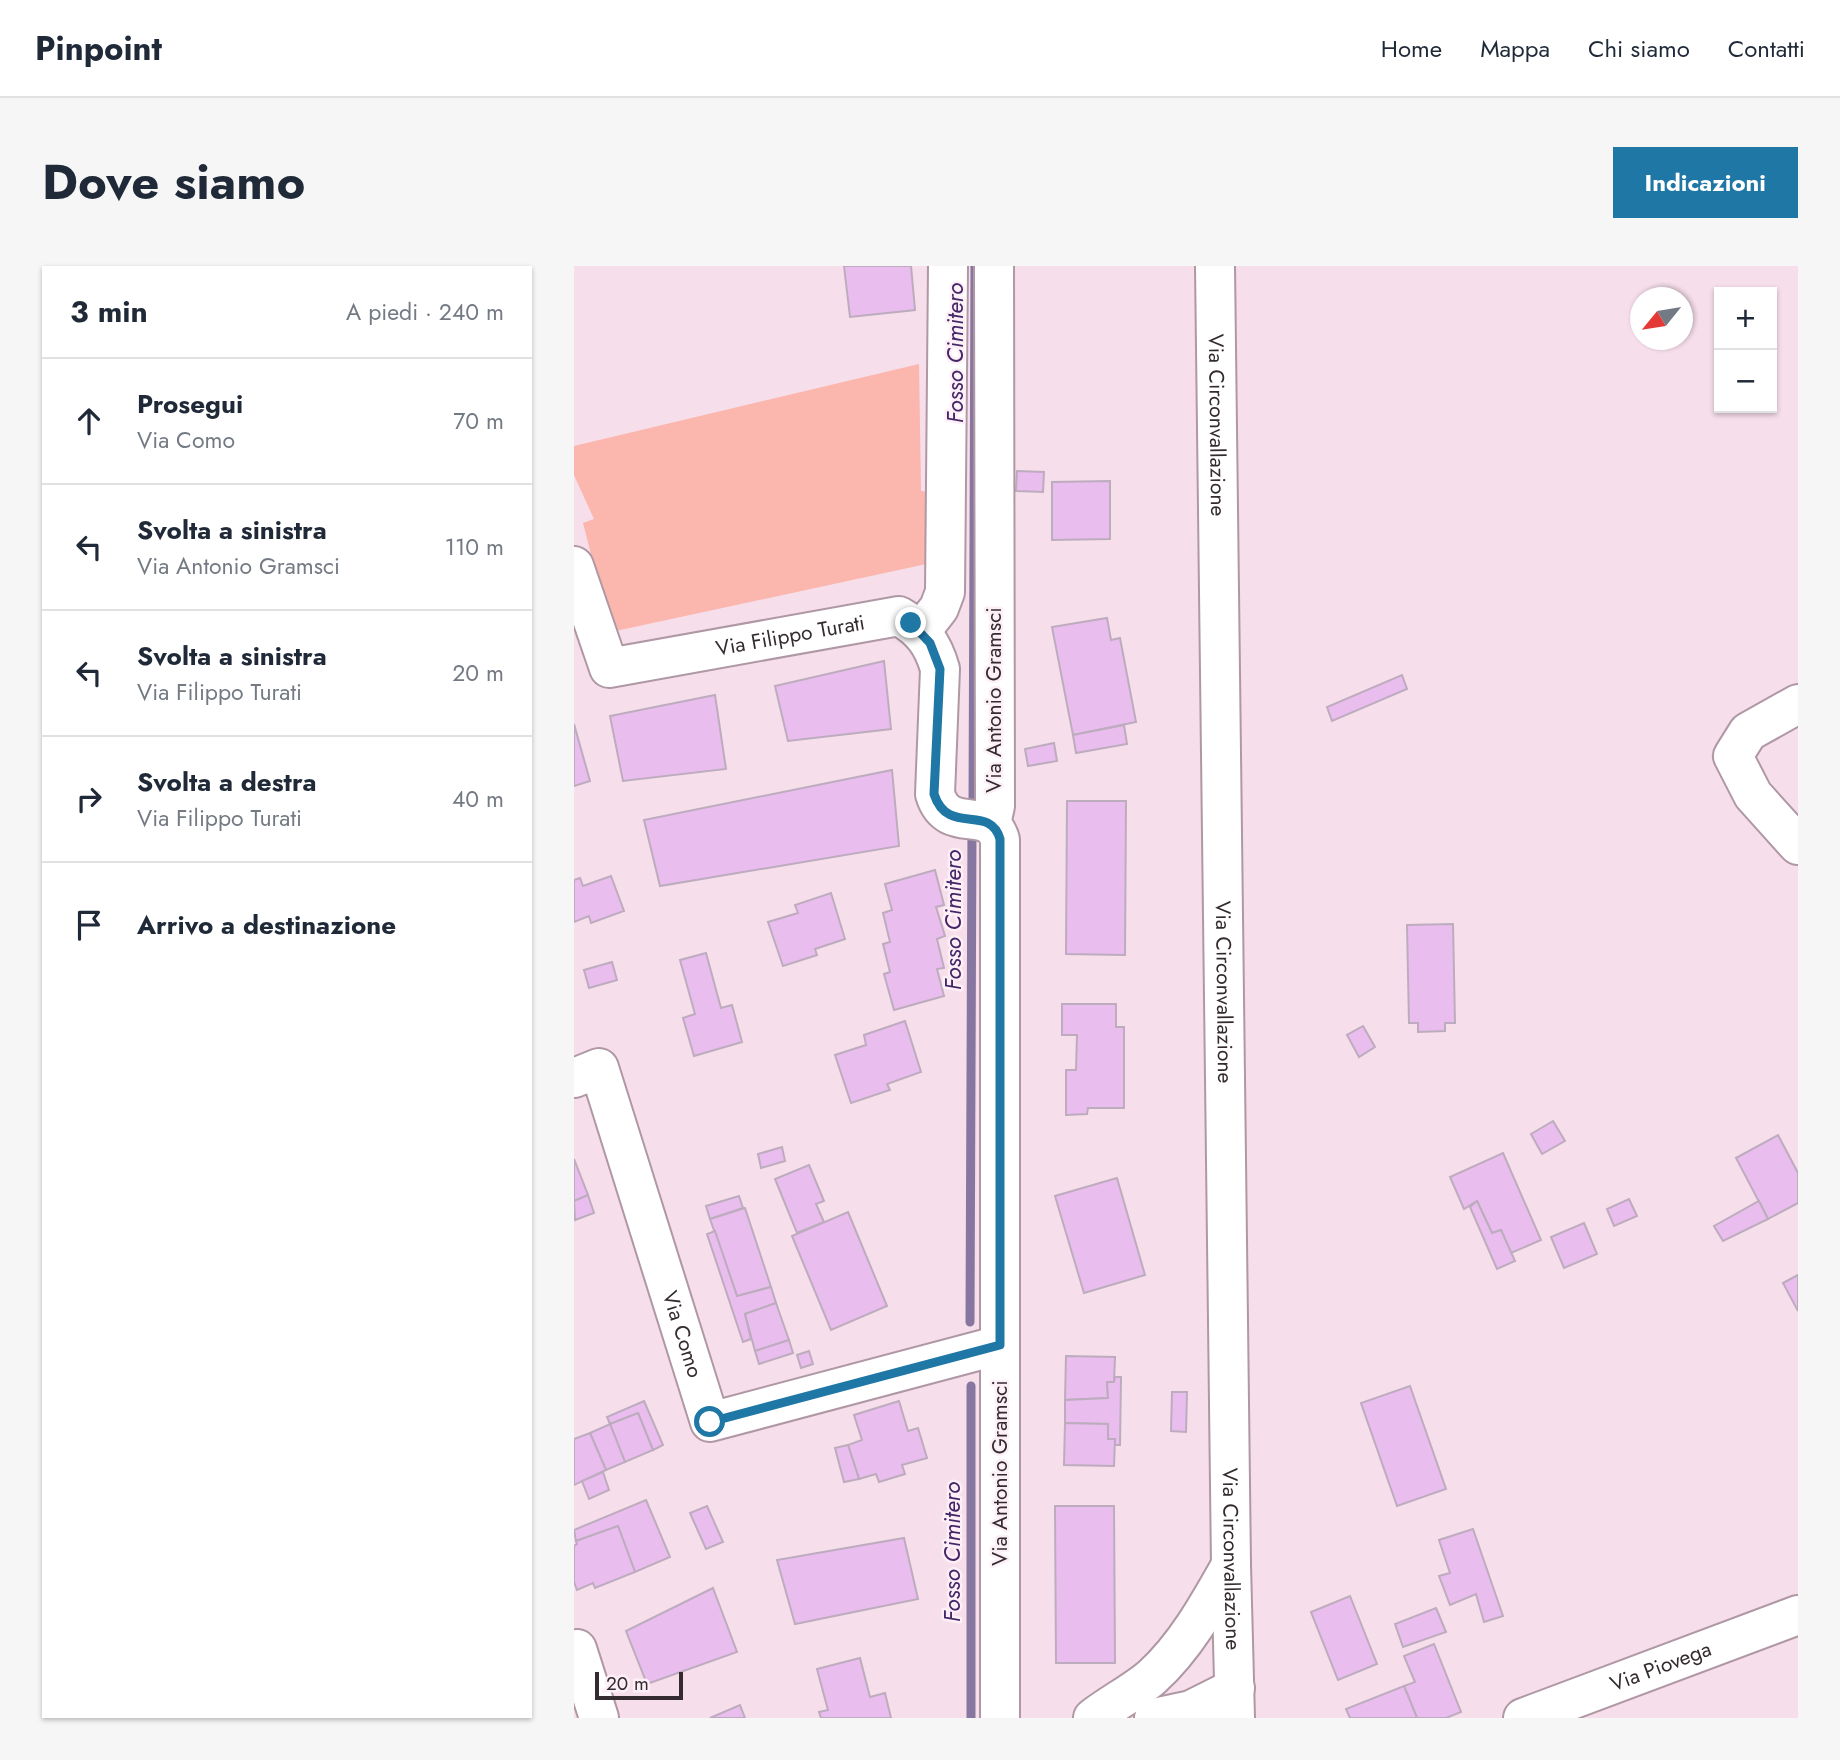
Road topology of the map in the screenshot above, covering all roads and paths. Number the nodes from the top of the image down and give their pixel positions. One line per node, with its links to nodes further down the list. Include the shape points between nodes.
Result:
1 (948, 266): 5 (street, via 945,592)
2 (993, 266): 7 (street, Via Antonio Gramsci, via 995,807)
3 (1215, 266): 11 (street, Via Circonvallazione)
4 (574, 566): 5 (street, Via Filippo Turati, via 609,668 900,616)
5 (921, 631): 7 (street, via 940,669 934,794 939,807)
6 (1798, 704): 8 (street, via 1748,732 1733,757 1753,795)
7 (975, 821): 10 (street, Via Antonio Gramsci, via 998,830 1000,839)
8 (1798, 845)
9 (574, 1078): 10 (street, Via Como, via 600,1068 710,1422)
10 (1000, 1345): 17 (street, Via Antonio Gramsci)
11 (1231, 1564): 14 (street, via 1208,1607); 15 (street, Via Circonvallazione)
12 (1798, 1615): 20 (street, Via Piovega)
13 (577, 1649): 16 (street)
14 (1151, 1678): 15 (street, via 1182,1675); 18 (street)
15 (1235, 1703): 19 (street)
16 (599, 1718)
17 (1000, 1718)
18 (1093, 1718)
19 (1154, 1718)
20 (1523, 1718)

